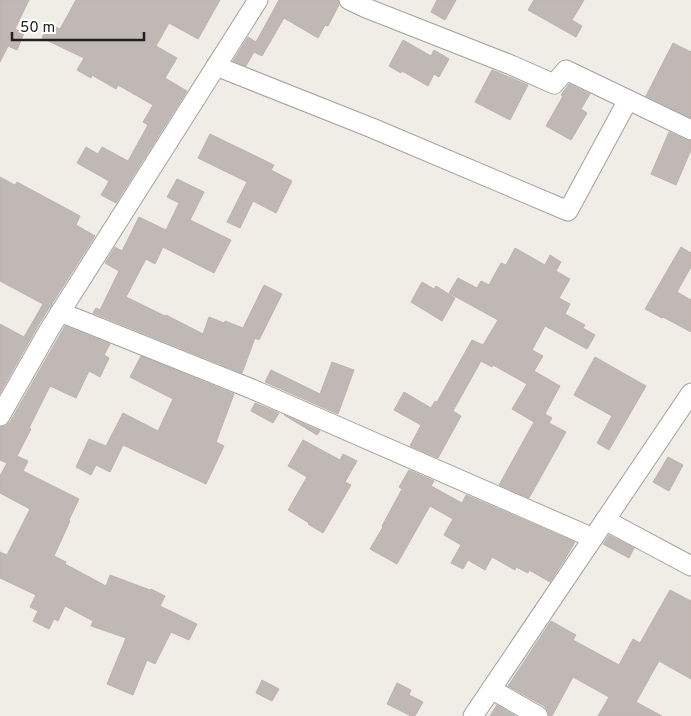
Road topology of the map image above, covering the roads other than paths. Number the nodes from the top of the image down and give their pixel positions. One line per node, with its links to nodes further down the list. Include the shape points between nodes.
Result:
1 (258, 0): 3 (street)
2 (350, 0): 4 (street, via 554,84 566,70)
3 (216, 66): 4 (street, via 568,211); 6 (street)
4 (628, 100): 5 (street)
5 (691, 130)
6 (60, 312): 8 (street); 10 (street, via 252,389)
7 (691, 393): 9 (street)
8 (0, 416)
9 (605, 520): 10 (street); 11 (street)
10 (593, 538): 12 (street)
11 (691, 566)
12 (490, 689): 13 (street); 14 (street)
13 (473, 716)
14 (538, 716)

